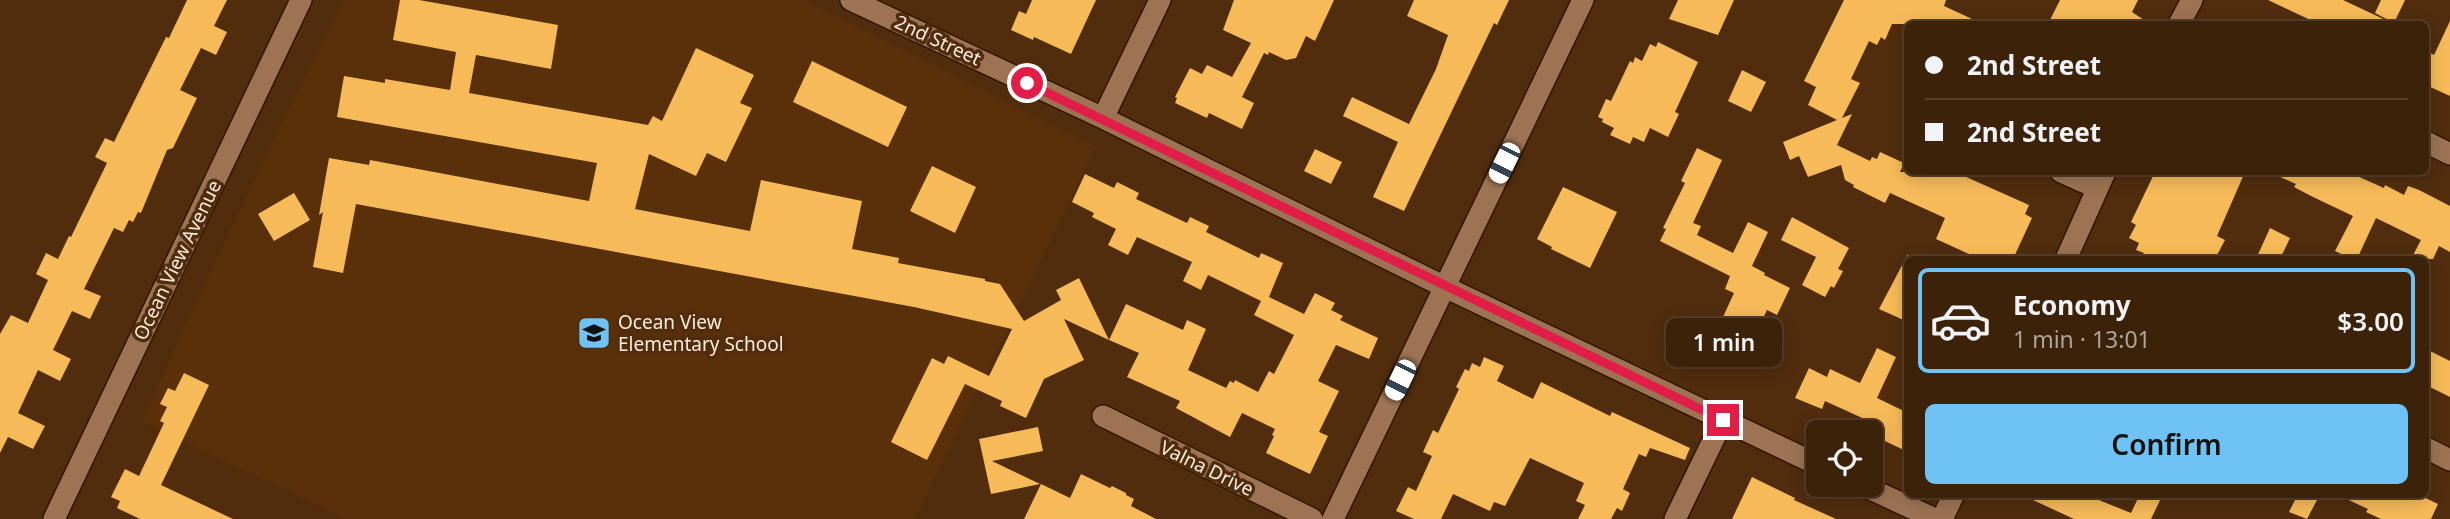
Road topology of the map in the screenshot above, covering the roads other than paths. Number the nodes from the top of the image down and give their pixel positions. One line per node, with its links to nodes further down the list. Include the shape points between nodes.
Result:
1 (301, 0): 21 (street, Ocean View Avenue)
2 (851, 0): 7 (street, 2nd Street)
3 (1160, 0): 7 (street)
4 (1583, 0): 13 (street)
5 (2192, 0): 6 (street)
6 (2182, 21)
7 (1103, 118): 13 (street, 2nd Street)
8 (2429, 144): 9 (street)
9 (2450, 154)
10 (2076, 175): 11 (street)
11 (2101, 180): 12 (street)
12 (2067, 256)
13 (1445, 287): 15 (street, 2nd Street); 23 (street)
14 (1102, 416): 22 (street, Valna Drive)
15 (1723, 420): 17 (street, 2nd Street); 24 (street)
16 (2429, 450): 18 (street)
17 (1806, 459)
18 (2450, 460)
19 (1883, 495): 25 (street)
20 (1952, 498): 26 (street)
21 (54, 519)
22 (1312, 519)
23 (1333, 519)
24 (1675, 519)
25 (1935, 519)
26 (1942, 519)

